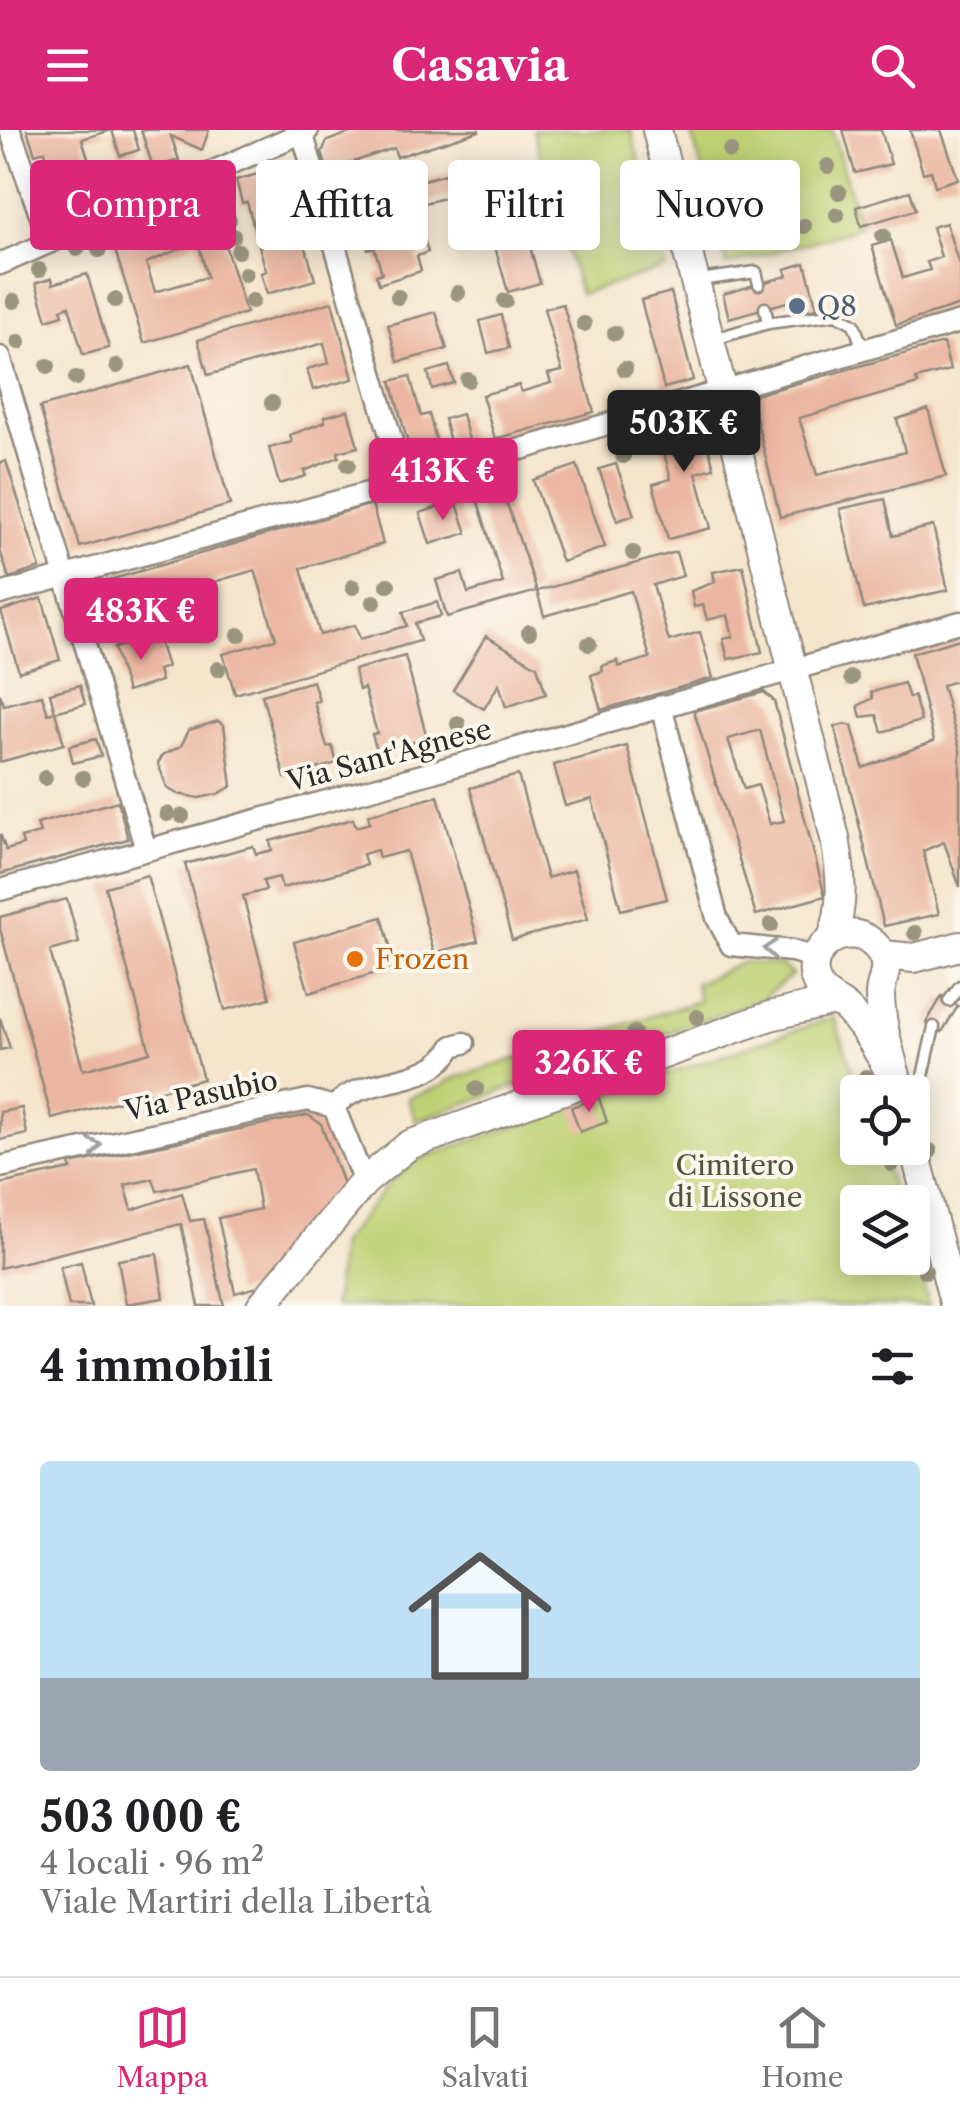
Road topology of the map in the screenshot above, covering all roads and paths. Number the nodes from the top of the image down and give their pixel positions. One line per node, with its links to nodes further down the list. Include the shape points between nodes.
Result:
1 (10, 130): 5 (street)
2 (658, 130): 8 (street)
3 (305, 131): 4 (street); 17 (street)
4 (236, 161)
5 (30, 186)
6 (32, 250): 7 (street)
7 (0, 264)
8 (696, 281): 9 (lane, via 756,272); 13 (street)
9 (758, 284)
10 (764, 308): 12 (lane)
11 (960, 322): 14 (street)
12 (768, 323): 13 (lane); 14 (lane, via 836,314 854,324)
13 (710, 340): 16 (street)
14 (863, 349): 16 (street)
15 (0, 357): 18 (street)
16 (722, 388): 17 (street); 21 (street)
17 (404, 483): 18 (street)
18 (67, 575): 19 (street); 24 (street)
19 (0, 594)
20 (960, 622): 21 (street, Via Sant'Agnese)
21 (792, 670): 22 (street, Via Sant'Agnese); 23 (street)
22 (661, 706): 24 (street, Via Sant'Agnese); 27 (street, one-way to 22, via 726,940)
23 (835, 838): 27 (street, via 840,915); 28 (street)
24 (146, 850): 25 (street, Via Sant'Agnese)
25 (0, 890)
26 (954, 948): 28 (street)
27 (821, 956): 28 (street, via 845,934 858,934); 31 (street, via 822,990); 32 (street, via 792,1000)
28 (880, 967): 31 (street, via 859,1004); 36 (street, via 882,1018)
29 (960, 986): 30 (lane)
30 (949, 1001)
31 (838, 1002): 32 (street); 35 (street)
32 (770, 1016): 41 (street, via 423,1139)
33 (934, 1027): 37 (lane)
34 (464, 1043): 38 (street, via 452,1046 430,1070 353,1092)
35 (893, 1075)
36 (899, 1075)
37 (923, 1075)
38 (334, 1107): 40 (street, Via Pasubio, one-way to 38, via 308,1100); 41 (street)
39 (918, 1165): 43 (street)
40 (0, 1167)
41 (364, 1182): 42 (street)
42 (261, 1306)
43 (955, 1306)

